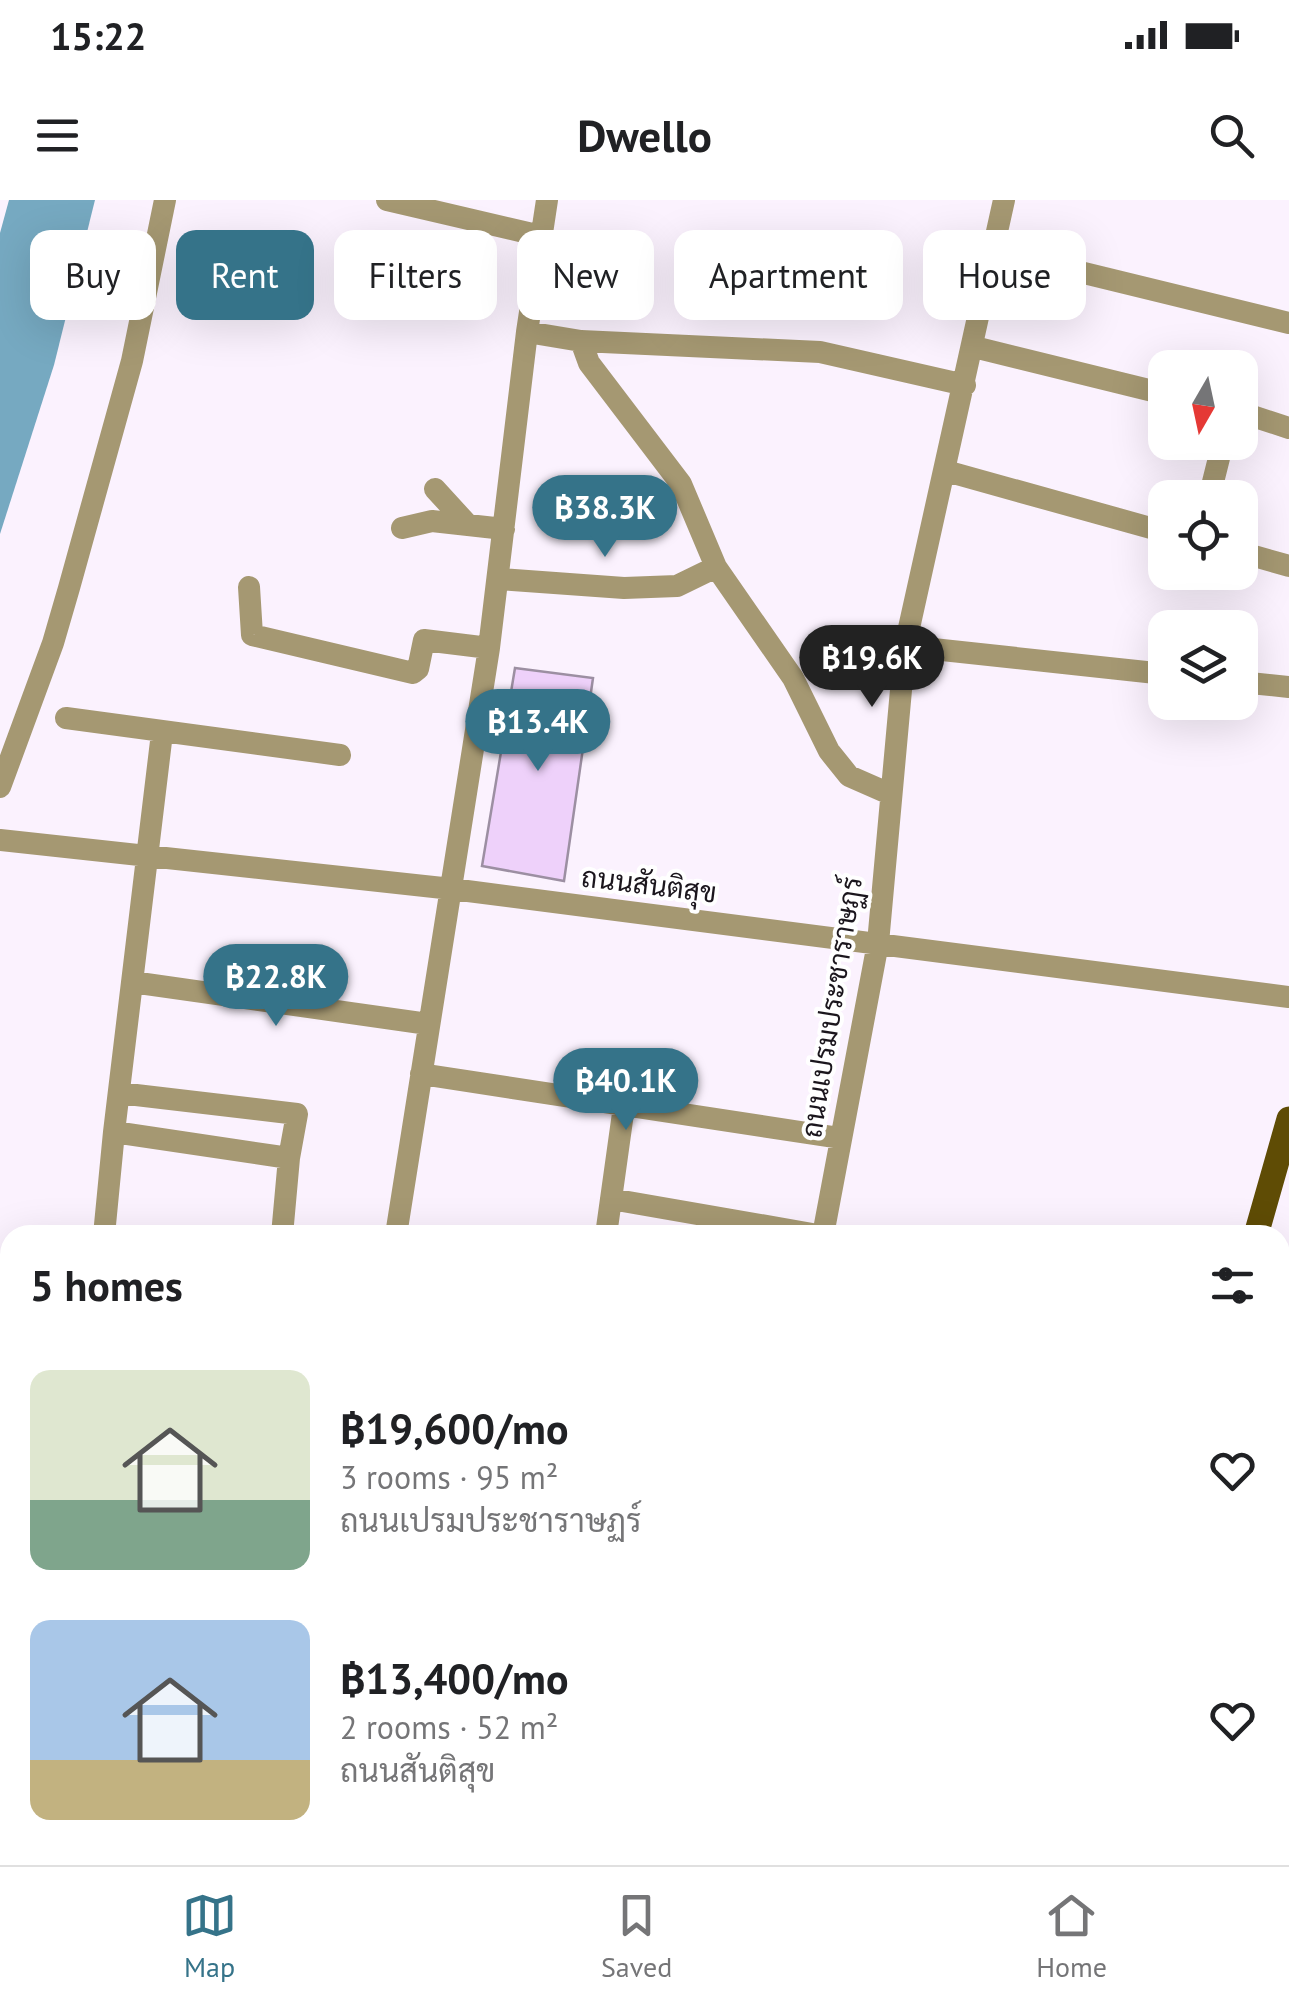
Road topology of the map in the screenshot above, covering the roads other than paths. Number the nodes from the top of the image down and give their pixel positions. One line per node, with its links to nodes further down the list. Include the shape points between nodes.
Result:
1 (164, 200): 38 (street, via 132,360 54,643)
2 (387, 200): 5 (street)
3 (548, 200): 6 (street)
4 (1004, 200): 7 (street, ถนนเปรมประชาราษฏร์)
5 (517, 230)
6 (542, 230)
7 (998, 230)
8 (1086, 273): 11 (street)
9 (529, 320): 12 (street)
10 (980, 320): 14 (street, ถนนเปรมประชาราษฏร์)
11 (1289, 323)
12 (527, 332): 13 (street); 24 (street)
13 (581, 341): 15 (street, via 820,352); 27 (street, via 590,364 682,484)
14 (974, 348): 15 (street, ถนนเปรมประชาราษฏร์); 16 (street)
15 (965, 384): 19 (street, ถนนเปรมประชาราษฏร์)
16 (1148, 390)
17 (1258, 418): 18 (street)
18 (1289, 428)
19 (946, 472): 22 (street); 30 (street, ถนนเปรมประชาราษฏร์)
20 (434, 489): 21 (street)
21 (468, 525): 23 (street, via 432,521); 24 (street)
22 (1148, 527)
23 (402, 528)
24 (504, 529): 28 (street)
25 (1258, 557): 26 (street)
26 (1289, 566)
27 (716, 567): 28 (street, via 678,586); 39 (street, via 793,678 829,751 849,776)
28 (499, 579): 31 (street)
29 (249, 587): 31 (street, via 252,635 413,673 424,640)
30 (905, 646): 32 (street); 39 (street, ถนนเปรมประชาราษฏร์)
31 (489, 648): 42 (street)
32 (1148, 672)
33 (1258, 684): 34 (street)
34 (1289, 687)
35 (66, 718): 36 (street)
36 (162, 733): 37 (street); 41 (street)
37 (340, 755)
38 (0, 788)
39 (890, 794): 43 (street, ถนนเปรมประชาราษฏร์)
40 (0, 840): 41 (street, ถนนสันติสุข)
41 (148, 854): 42 (street, ถนนสันติสุข); 44 (street)
42 (452, 888): 43 (street, ถนนสันติสุข); 46 (street)
43 (878, 943): 45 (street, ถนนสันติสุข); 52 (street, ถนนเปรมประชาราษฏร์)
44 (132, 982): 46 (street); 48 (street)
45 (1289, 997)
46 (428, 1024): 47 (street)
47 (421, 1074): 49 (street); 57 (street)
48 (118, 1093): 51 (street); 53 (street, via 298,1114)
49 (624, 1106): 52 (street); 54 (street)
50 (1289, 1119): 61 (main road)
51 (114, 1132): 53 (street); 55 (street)
52 (840, 1138): 60 (street, ถนนเปรมประชาราษฏร์)
53 (289, 1158): 56 (street)
54 (611, 1199): 58 (street); 59 (street)
55 (105, 1225)
56 (283, 1225)
57 (398, 1225)
58 (607, 1225)
59 (762, 1225)
60 (822, 1225)
61 (1259, 1225)

